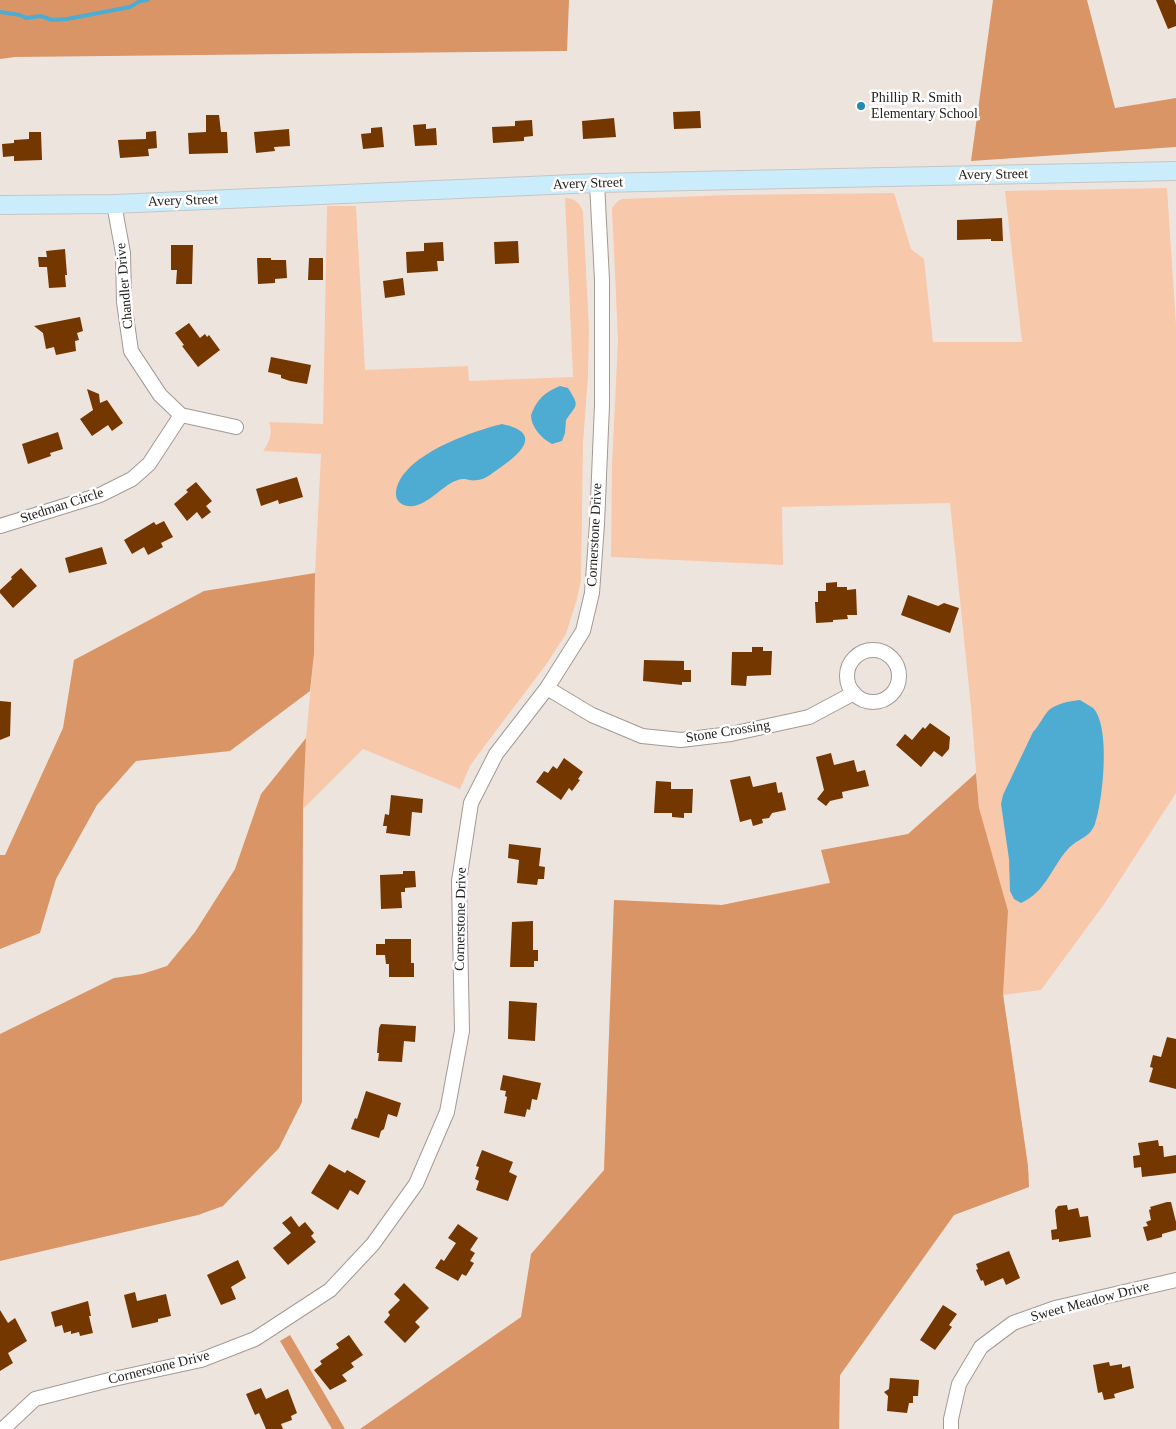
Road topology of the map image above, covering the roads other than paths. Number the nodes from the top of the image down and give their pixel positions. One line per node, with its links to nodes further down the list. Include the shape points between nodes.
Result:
1 (1176, 171): 2 (main road, Avery Street)
2 (597, 183): 3 (main road, Avery Street); 8 (street, Cornerstone Drive, via 602,280 602,405 592,593 583,631)
3 (114, 204): 4 (main road, Avery Street); 5 (street, Chandler Drive, via 123,253 124,302 131,350 160,395)
4 (0, 205)
5 (181, 415): 6 (street); 7 (street, Stedman Circle, via 148,464 132,479 100,495)
6 (236, 427)
7 (0, 526)
8 (547, 688): 9 (street, Stone Crossing, via 592,715 642,736 681,740 732,734 809,717); 11 (street, Cornerstone Drive, via 496,754 471,803 459,881 462,1031 447,1112 416,1184 373,1244 330,1290 255,1339 200,1360 35,1399)
9 (854, 693)
10 (1176, 1280): 12 (street, Sweet Meadow Drive, via 1056,1308 1013,1323 981,1347 959,1384)
11 (3, 1429)
12 (951, 1429)

